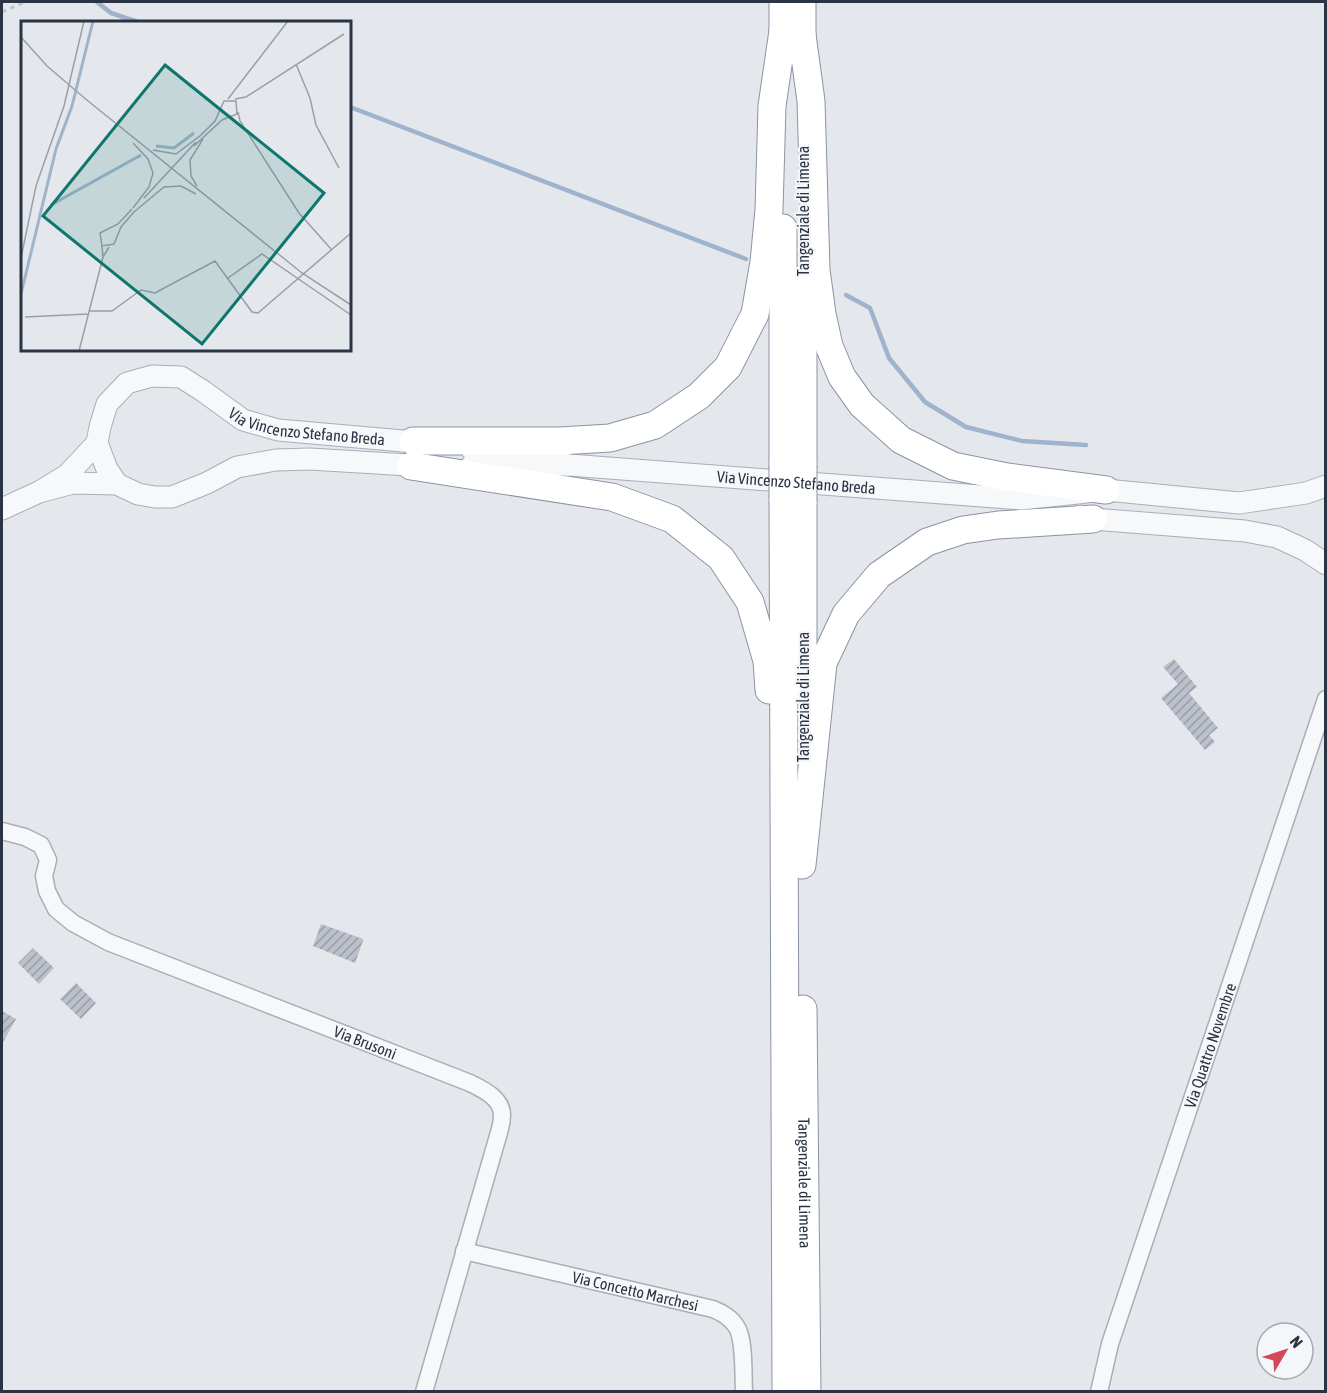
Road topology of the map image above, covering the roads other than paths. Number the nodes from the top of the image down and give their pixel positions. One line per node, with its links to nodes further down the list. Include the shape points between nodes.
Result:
1 (783, 2): 3 (highway, Tangenziale di Limena)
2 (802, 2): 3 (highway, Tangenziale di Limena)
3 (792, 33): 5 (highway, via 772,106 769,210 755,314 728,367 699,396 656,425 610,438); 8 (highway, via 811,101 816,270 822,314 842,376 862,405 901,440 953,466); 11 (highway, Tangenziale di Limena, bridge)
4 (97, 443): 5 (street, Via Vincenzo Stefano Breda, via 107,404 127,383 152,376 181,376 243,420 278,430); 6 (street); 9 (street, Via Vincenzo Stefano Breda, via 67,475)
5 (412, 453): 6 (street, Via Vincenzo Stefano Breda, via 276,460 237,467 172,497 138,494); 10 (street, Via Vincenzo Stefano Breda); 18 (highway, via 612,497 672,519 721,558 750,602 767,661 772,818)
6 (117, 484): 9 (street, Via Vincenzo Stefano Breda, via 73,483)
7 (1326, 486): 8 (street, Via Vincenzo Stefano Breda, via 1306,493 1239,503)
8 (1106, 490): 10 (street, Via Vincenzo Stefano Breda)
9 (39, 492): 12 (street, Via Vincenzo Stefano Breda)
10 (1022, 499): 13 (street, Via Vincenzo Stefano Breda)
11 (793, 500): 17 (highway, Tangenziale di Limena); 18 (highway, Tangenziale di Limena)
12 (2, 509)
13 (1093, 519): 14 (street, Via Vincenzo Stefano Breda, via 1277,537); 17 (highway, via 998,525 963,530 927,542 879,575 846,614 823,663)
14 (1326, 564)
15 (1326, 699): 24 (street, Via Quattro Novembre, via 1110,1344)
16 (2, 831): 19 (street, Via Brusoni, via 40,845 48,860 47,891 56,909 108,942 488,1092 502,1113 500,1129)
17 (802, 865): 23 (highway, Tangenziale di Limena)
18 (784, 904): 22 (highway, Tangenziale di Limena)
19 (464, 1251): 20 (street, Via Brusoni); 21 (street, Via Concetto Marchesi, via 713,1309 727,1316 737,1327 741,1340)
20 (424, 1392)
21 (744, 1392)
22 (786, 1392)
23 (807, 1392)
24 (1099, 1392)

